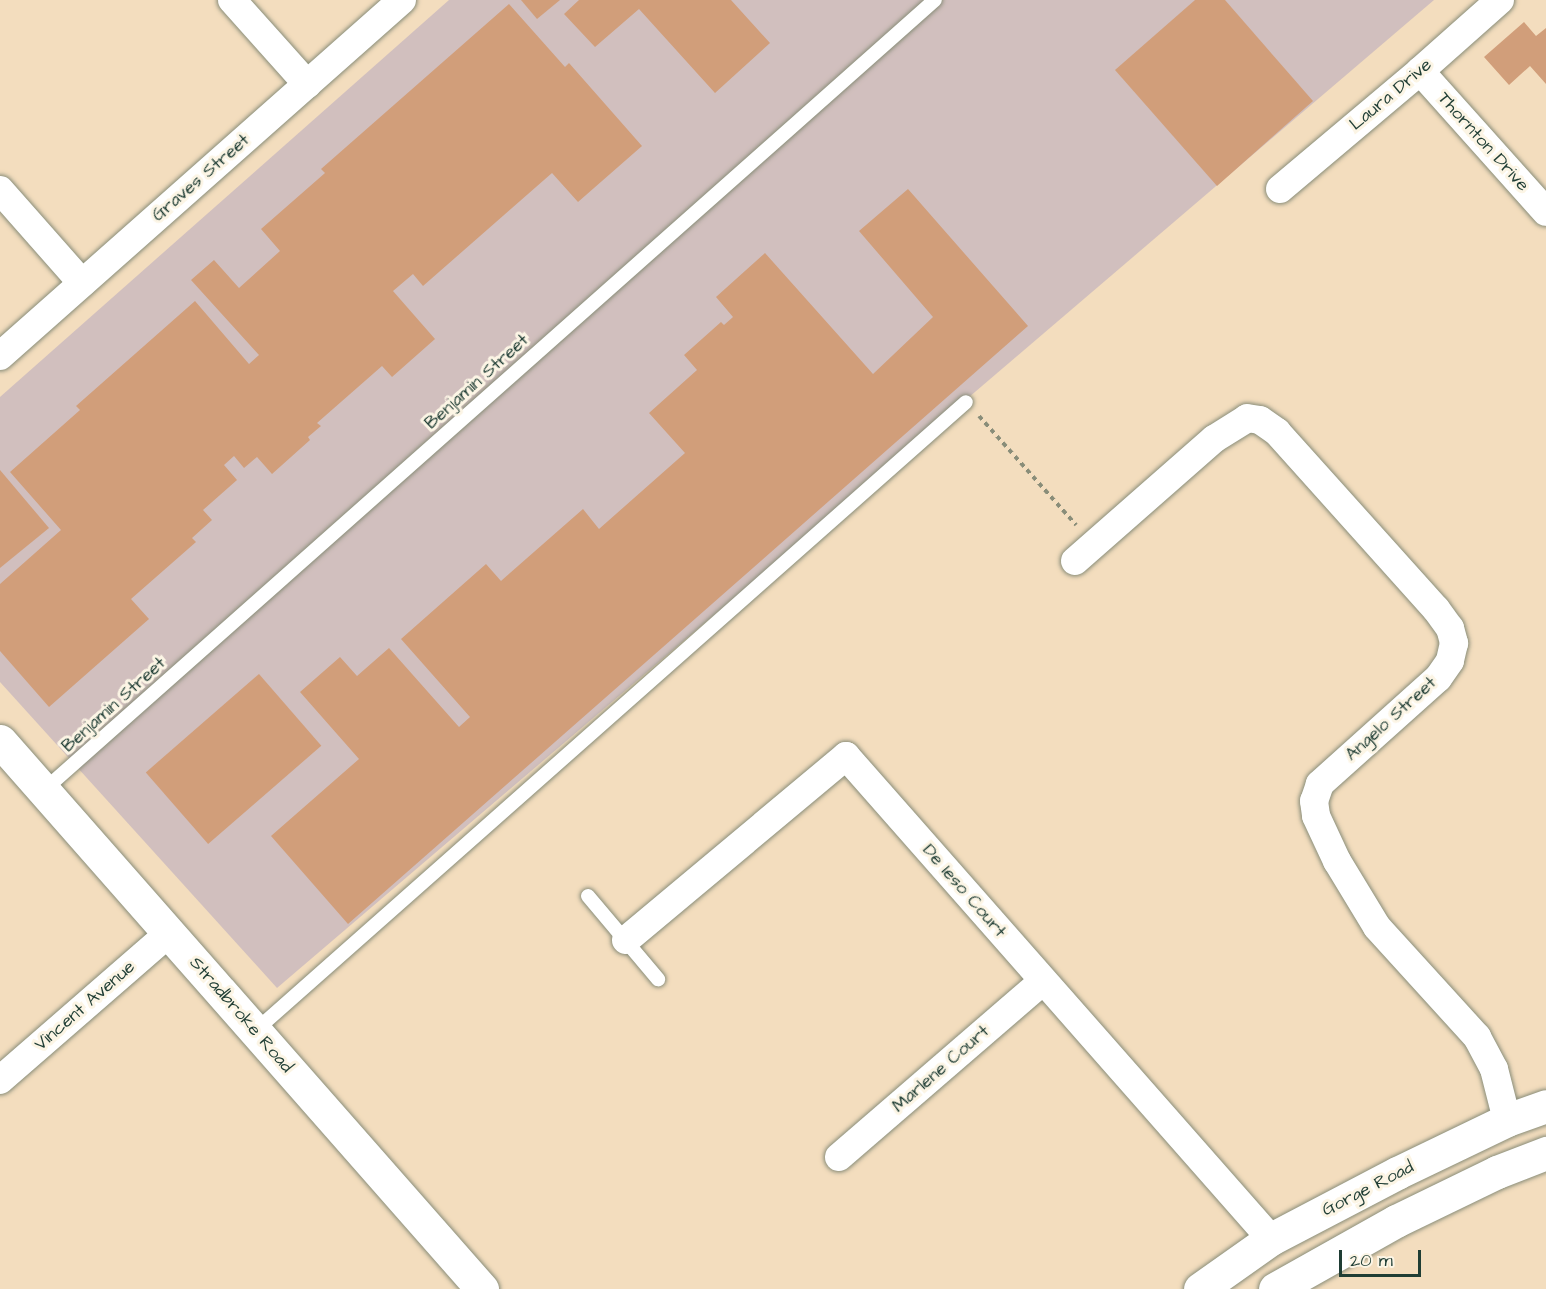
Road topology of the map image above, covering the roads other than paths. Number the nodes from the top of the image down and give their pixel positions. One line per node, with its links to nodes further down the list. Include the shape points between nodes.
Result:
1 (232, 0): 6 (street)
2 (402, 0): 6 (street, Graves Street)
3 (935, 0): 15 (lane, Benjamin Street)
4 (1500, 0): 5 (street, Laura Drive)
5 (1420, 71): 7 (street, Laura Drive); 9 (street, Thornton Drive)
6 (307, 84): 10 (street, Graves Street)
7 (1280, 189)
8 (0, 190): 10 (street)
9 (1546, 212)
10 (82, 283): 11 (street, Graves Street)
11 (0, 356)
12 (966, 402): 21 (lane)
13 (1075, 561): 24 (street, Angelo Street, via 1214,439 1247,418 1260,420 1277,432 1436,609 1450,628 1454,643 1450,661 1438,678 1320,784 1314,801 1316,816 1337,861 1377,927 1477,1037 1494,1069)
14 (0, 741): 15 (main road, Stradbroke Road)
15 (43, 791): 17 (main road, Stradbroke Road)
16 (588, 896): 18 (lane)
17 (169, 933): 21 (main road, Stradbroke Road); 22 (street, Vincent Avenue)
18 (626, 940): 19 (lane); 20 (street, De Ieso Court, via 846,756)
19 (658, 979)
20 (1043, 981): 26 (street, Marlene Court); 27 (street, De Ieso Court)
21 (255, 1031): 28 (main road, Stradbroke Road)
22 (0, 1080)
23 (1546, 1106): 24 (main road, Gorge Road)
24 (1507, 1120): 27 (main road, Gorge Road)
25 (1546, 1153): 30 (main road, via 1396,1221)
26 (839, 1157)
27 (1272, 1239): 29 (main road, Gorge Road)
28 (482, 1289)
29 (1200, 1289)
30 (1275, 1289)

